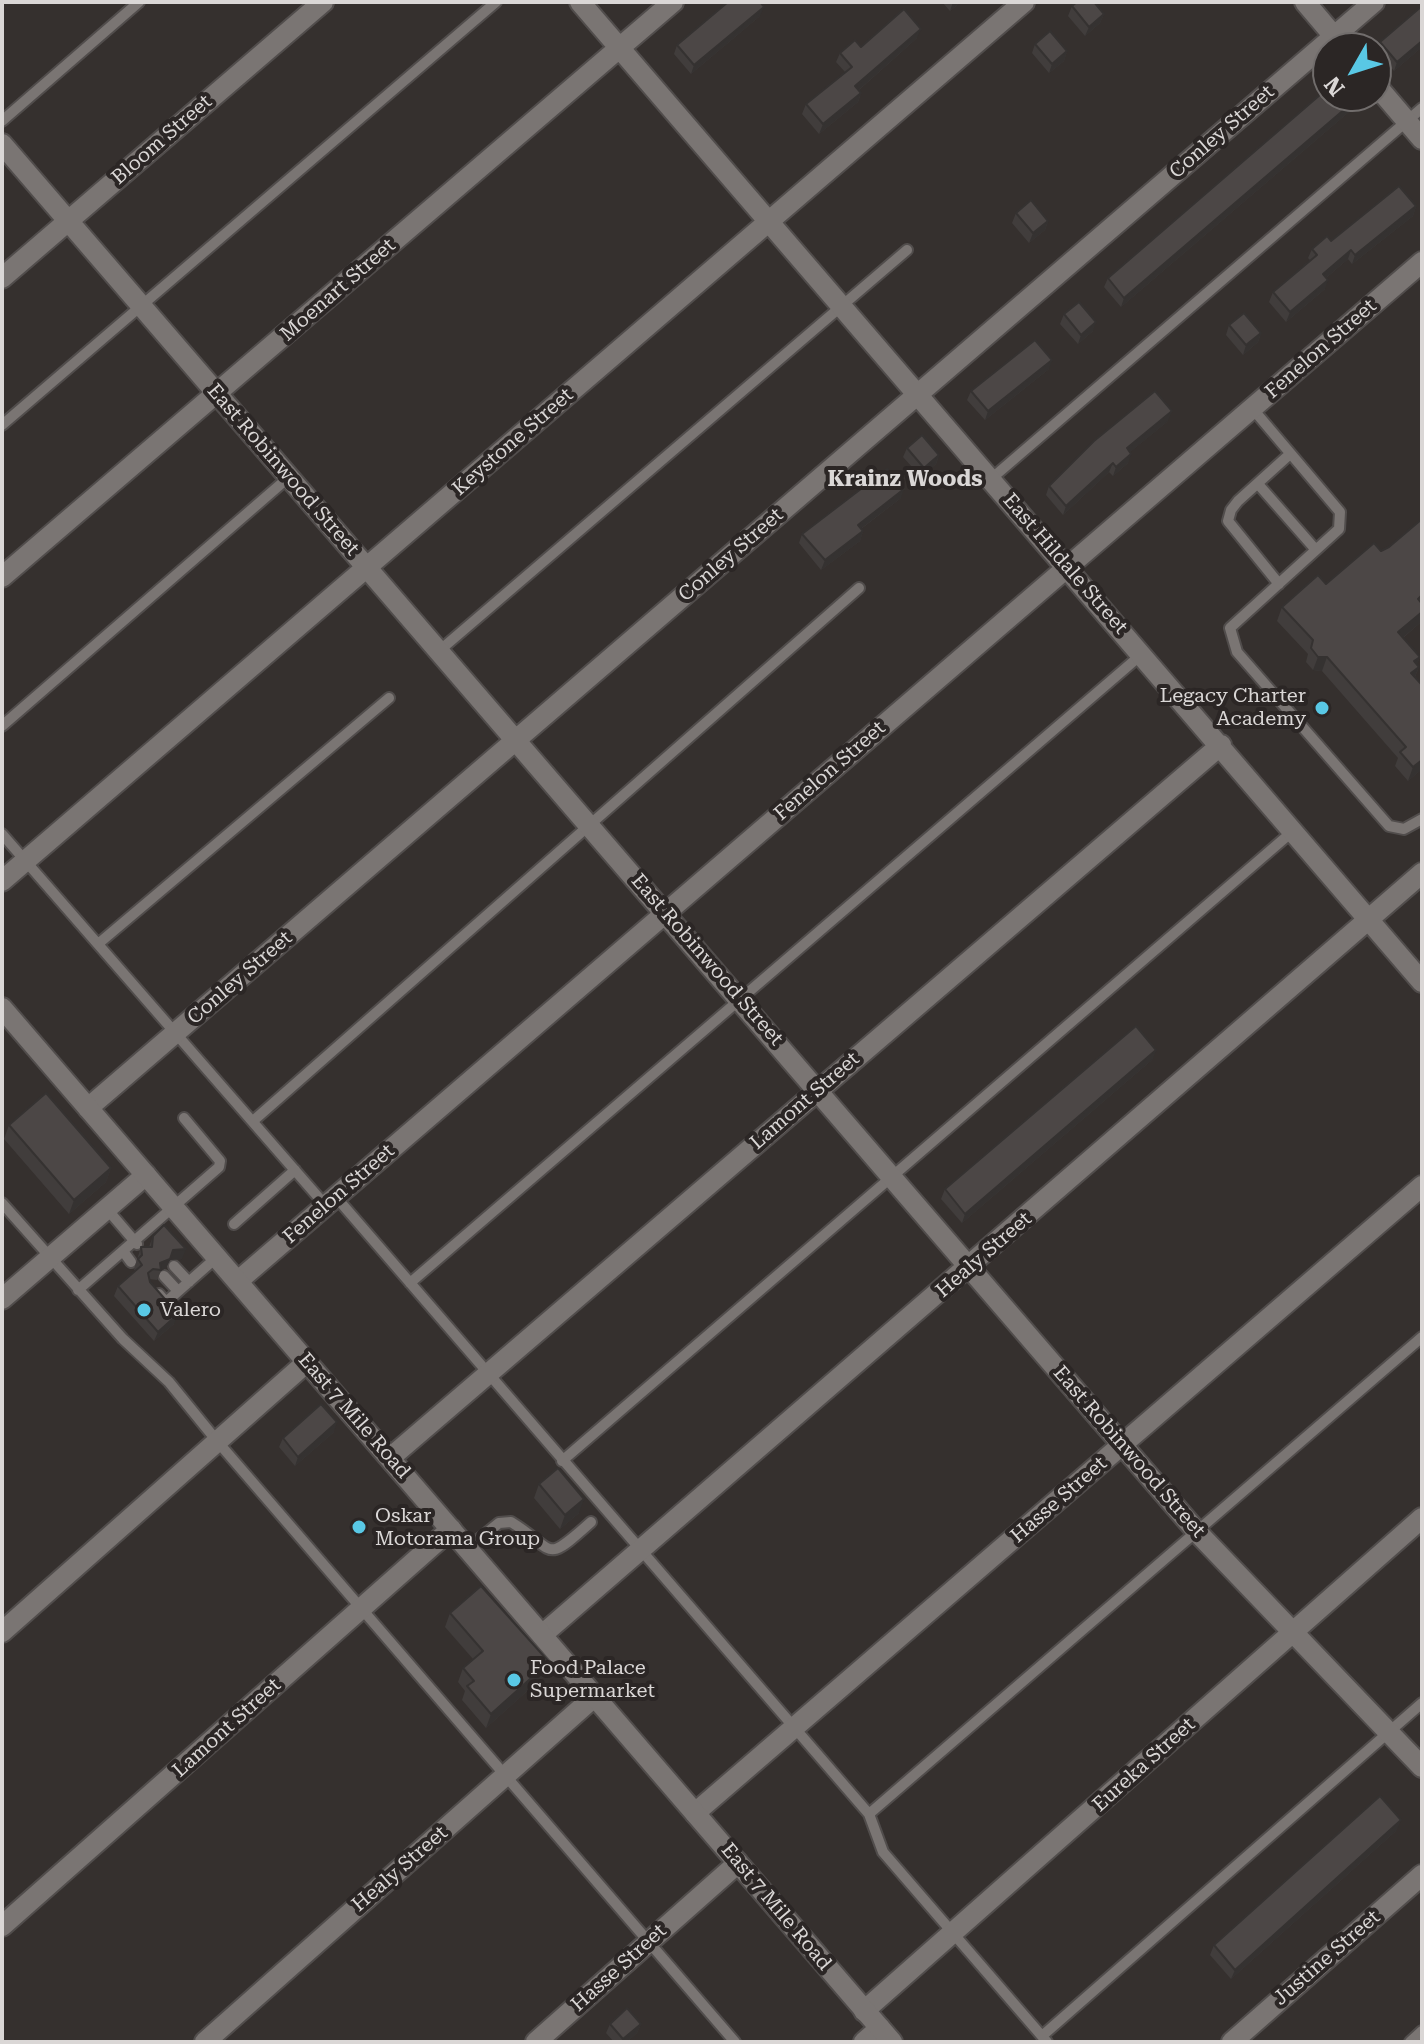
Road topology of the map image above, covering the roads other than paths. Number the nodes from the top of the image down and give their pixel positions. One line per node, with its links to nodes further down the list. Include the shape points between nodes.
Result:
1 (139, 2): 15 (lane)
2 (323, 2): 18 (street, Bloom Street)
3 (496, 2): 23 (lane)
4 (580, 2): 11 (street, East Hildale Street)
5 (673, 2): 11 (street, Moenart Street)
6 (1024, 2): 19 (street, Keystone Street)
7 (1305, 2): 9 (street)
8 (1374, 2): 10 (street, Conley Street)
9 (1330, 32)
10 (1348, 32)
11 (620, 48): 19 (street, East Hildale Street); 25 (street, Moenart Street)
12 (1312, 65): 26 (street, Conley Street)
13 (1392, 98): 14 (street)
14 (1414, 115): 16 (street); 31 (lane)
15 (2, 121)
16 (1422, 139)
17 (2, 144): 18 (street, East Robinwood Street)
18 (68, 221): 22 (street, Bloom Street); 23 (street, East Robinwood Street)
19 (769, 221): 24 (street, East Hildale Street); 34 (street, Keystone Street)
20 (907, 250): 24 (lane)
21 (1422, 262): 27 (street, Fenelon Street)
22 (2, 278)
23 (141, 305): 25 (street, East Robinwood Street); 28 (lane)
24 (842, 306): 26 (street, East Hildale Street); 39 (lane)
25 (217, 394): 30 (street, East Robinwood Street); 36 (street, Moenart Street)
26 (919, 395): 31 (street, East Hildale Street); 43 (street, Conley Street)
27 (1252, 408): 29 (lane); 35 (street, Fenelon Street)
28 (2, 425)
29 (1290, 454): 32 (lane); 33 (lane, via 1340,512 1339,529)
30 (289, 477): 34 (street, East Robinwood Street); 42 (lane)
31 (991, 479): 35 (street, East Hildale Street)
32 (1258, 484): 33 (lane); 37 (lane, via 1231,510 1228,521)
33 (1316, 550): 37 (lane)
34 (367, 567): 39 (street, East Robinwood Street); 49 (street, Keystone Street)
35 (1067, 567): 40 (street, East Hildale Street); 52 (street, Fenelon Street)
36 (2, 577)
37 (1279, 584): 45 (lane, via 1230,628 1237,652 1389,826 1404,829)
38 (859, 588): 46 (lane)
39 (439, 651): 43 (street, East Robinwood Street)
40 (1142, 654): 44 (street, East Hildale Street); 56 (lane)
41 (389, 698): 54 (lane)
42 (2, 726)
43 (516, 740): 46 (street, East Robinwood Street); 58 (street, Conley Street)
44 (1221, 745): 47 (street, East Hildale Street); 59 (street, Lamont Street)
45 (1422, 819)
46 (588, 823): 52 (street, East Robinwood Street); 62 (lane)
47 (1293, 831): 53 (street, East Hildale Street); 65 (lane)
48 (2, 834): 49 (lane)
49 (25, 861): 51 (street, Keystone Street); 54 (lane)
50 (1422, 873): 53 (street, Healy Street)
51 (2, 881)
52 (666, 913): 56 (street, East Robinwood Street); 67 (street, Fenelon Street)
53 (1368, 920): 55 (street, East Hildale Street); 81 (street, Healy Street)
54 (98, 944): 58 (lane)
55 (1422, 982)
56 (741, 999): 59 (street, East Robinwood Street); 85 (lane)
57 (2, 1008): 60 (street, East 7 Mile Road)
58 (177, 1032): 60 (street, Conley Street); 62 (lane)
59 (818, 1090): 65 (street, East Robinwood Street); 92 (street, Lamont Street)
60 (88, 1108): 64 (street, East 7 Mile Road)
61 (184, 1118): 69 (lane, via 221,1164)
62 (253, 1121): 63 (lane)
63 (295, 1170): 67 (lane); 71 (lane)
64 (146, 1175): 69 (street, East 7 Mile Road); 70 (street)
65 (892, 1176): 81 (street, East Robinwood Street); 96 (lane)
66 (1422, 1186): 94 (street, Hasse Street)
67 (331, 1201): 83 (street, Fenelon Street); 85 (lane)
68 (2, 1203): 78 (lane)
69 (174, 1207): 72 (lane); 77 (street, East 7 Mile Road)
70 (107, 1209): 73 (lane); 78 (street)
71 (234, 1224)
72 (144, 1232): 73 (lane); 74 (lane)
73 (134, 1241): 75 (lane); 76 (lane)
74 (153, 1242)
75 (123, 1251): 79 (lane); 87 (lane)
76 (143, 1251)
77 (217, 1257): 83 (street, East 7 Mile Road); 84 (lane)
78 (49, 1258): 87 (lane); 89 (street)
79 (131, 1262)
80 (174, 1266): 84 (lane)
81 (970, 1267): 94 (street, East Robinwood Street); 102 (street, Healy Street)
82 (164, 1276): 88 (lane)
83 (238, 1281): 91 (street, East 7 Mile Road)
84 (189, 1282): 88 (lane)
85 (410, 1283): 92 (lane)
86 (152, 1286): 88 (lane, via 166,1302)
87 (78, 1290): 93 (lane, via 169,1382)
88 (178, 1291)
89 (2, 1299)
90 (1422, 1337): 100 (lane)
91 (307, 1362): 93 (street); 95 (street, East 7 Mile Road)
92 (488, 1374): 95 (street, Lamont Street); 96 (lane)
93 (217, 1441): 103 (lane); 104 (street)
94 (1123, 1445): 100 (street, East Robinwood Street); 109 (street, Hasse Street)
95 (390, 1458): 99 (street, East 7 Mile Road)
96 (562, 1461): 102 (lane)
97 (1422, 1518): 105 (street, Eureka Street)
98 (591, 1522): 101 (lane, via 555,1551 546,1551 511,1522 499,1523)
99 (451, 1529): 101 (street, East 7 Mile Road); 103 (street, Lamont Street)
100 (1198, 1533): 105 (street, East Robinwood Street); 114 (lane)
101 (468, 1548): 106 (street, East 7 Mile Road)
102 (639, 1551): 106 (street, Healy Street); 109 (lane)
103 (362, 1608): 112 (lane); 117 (street, Lamont Street)
104 (2, 1632)
105 (1293, 1632): 110 (street, East Robinwood Street); 118 (street, Eureka Street)
106 (542, 1635): 107 (street, East 7 Mile Road)
107 (595, 1696): 112 (street, Healy Street); 113 (street, East 7 Mile Road)
108 (1422, 1703): 110 (lane)
109 (793, 1729): 113 (street, Hasse Street); 114 (lane)
110 (1389, 1732): 111 (street, East Robinwood Street); 123 (lane)
111 (1422, 1767)
112 (506, 1775): 119 (lane); 124 (street, Healy Street)
113 (695, 1813): 115 (street, East 7 Mile Road)
114 (869, 1814): 118 (lane, via 883,1852)
115 (738, 1863): 119 (street, Hasse Street); 120 (street, East 7 Mile Road)
116 (1422, 1875): 128 (street, Justine Street)
117 (2, 1926)
118 (953, 1934): 120 (street, Eureka Street); 123 (lane)
119 (649, 1942): 125 (street, Hasse Street); 126 (lane)
120 (864, 2011): 122 (street, East 7 Mile Road)
121 (1422, 2031): 129 (lane)
122 (886, 2035): 127 (street)
123 (1044, 2039)
124 (205, 2042)
125 (536, 2042)
126 (735, 2042)
127 (864, 2042)
128 (1232, 2042)
129 (1410, 2042)

